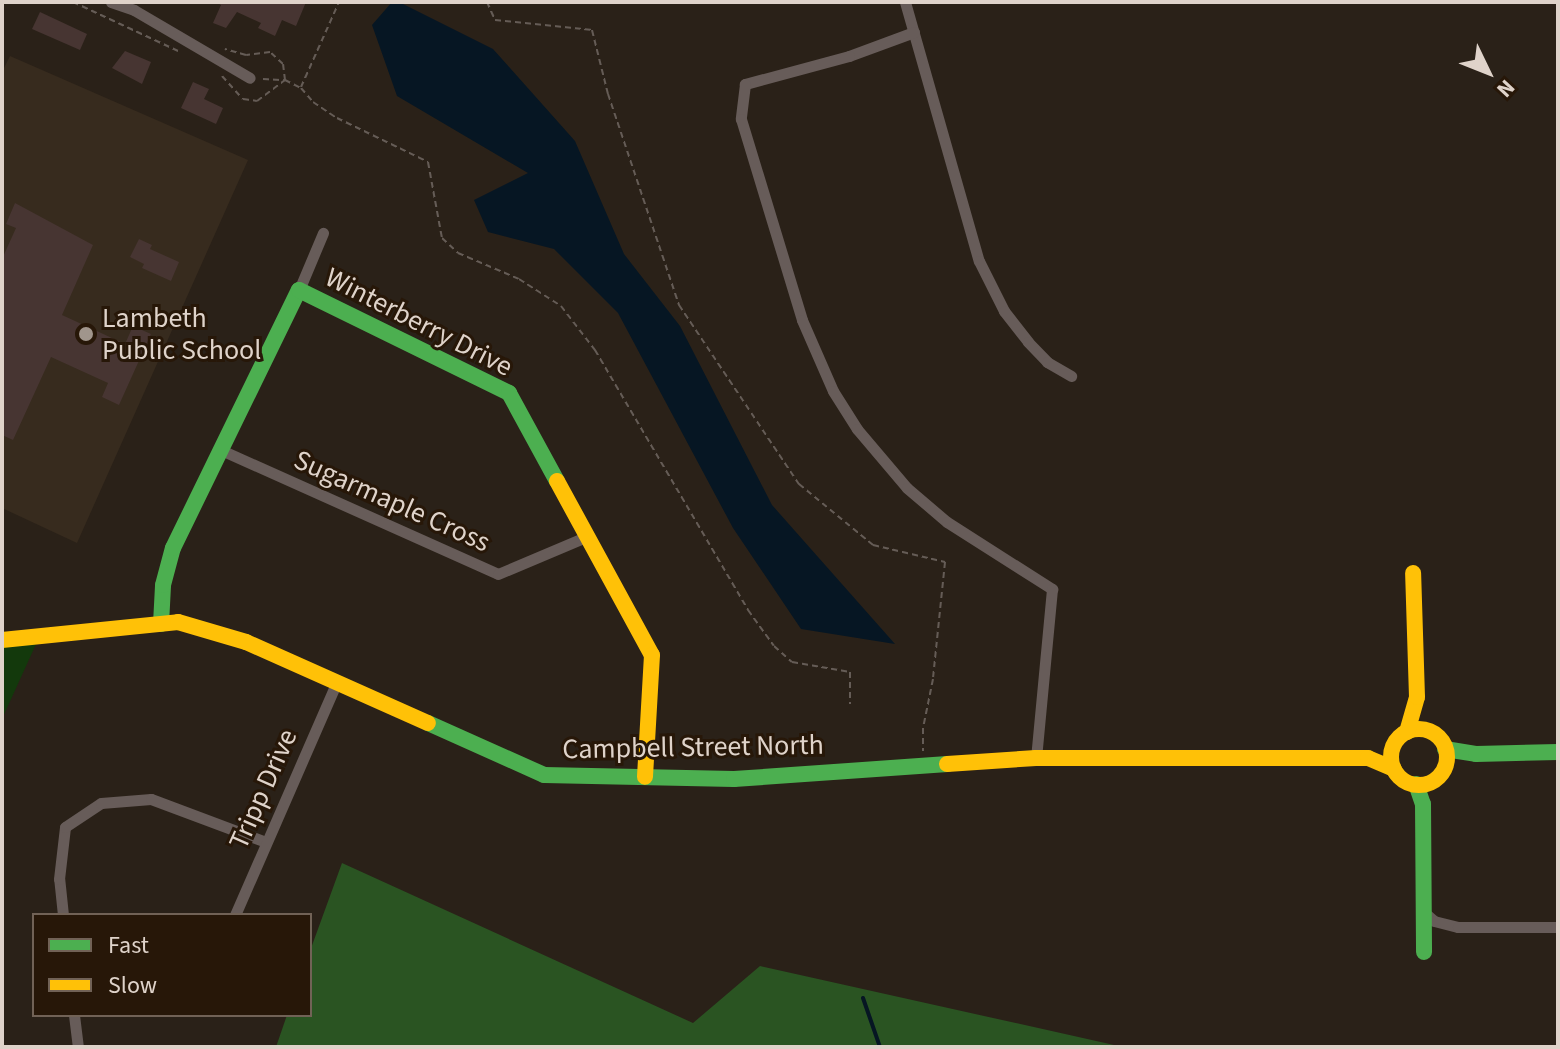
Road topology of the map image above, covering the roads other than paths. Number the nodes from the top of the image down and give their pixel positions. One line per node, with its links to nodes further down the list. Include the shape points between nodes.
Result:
1 (111, 2): 3 (street)
2 (905, 2): 4 (street)
3 (136, 6): 5 (street)
4 (914, 32): 8 (street, via 979,261 1004,311 1028,342); 22 (street, via 745,84 741,119 802,320 827,380 857,429 907,488 947,522 1052,589)
5 (250, 78)
6 (323, 233): 7 (street)
7 (299, 290): 9 (street, Winterberry Drive); 10 (street, Winterberry Drive, via 509,393)
8 (1071, 376)
9 (221, 450): 10 (street, Sugarmaple Cross, via 498,574); 12 (street, Winterberry Drive, via 173,548 163,585)
10 (588, 536): 26 (street, Winterberry Drive, via 652,655)
11 (1413, 573): 15 (street)
12 (161, 624): 13 (street, Campbell Street North); 14 (street, Campbell Street North, via 178,622 246,642)
13 (2, 640)
14 (336, 684): 26 (street, Campbell Street North, via 544,775); 28 (street, Tripp Drive)
15 (1417, 697): 16 (street); 17 (street)
16 (1407, 732): 17 (street); 18 (street)
17 (1431, 732): 19 (street)
18 (1394, 746): 23 (street, Campbell Street North); 25 (street)
19 (1445, 749): 21 (street); 24 (street)
20 (1558, 752): 21 (street)
21 (1476, 754): 24 (street)
22 (1036, 758): 23 (street, Campbell Street North); 26 (street, Campbell Street North, via 734,779)
23 (1368, 758): 25 (street, Campbell Street North)
24 (1445, 767): 27 (street)
25 (1394, 769): 27 (street, via 1403,780)
26 (645, 777)
27 (1425, 782): 29 (street)
28 (266, 842): 30 (street, via 151,799 101,803 65,827 59,879); 31 (street, Tripp Drive)
29 (1424, 912): 32 (street); 34 (street)
30 (63, 913)
31 (236, 913)
32 (1448, 925): 33 (street); 34 (street)
33 (1558, 927)
34 (1424, 947)
35 (74, 1017): 36 (street)
36 (78, 1047)

